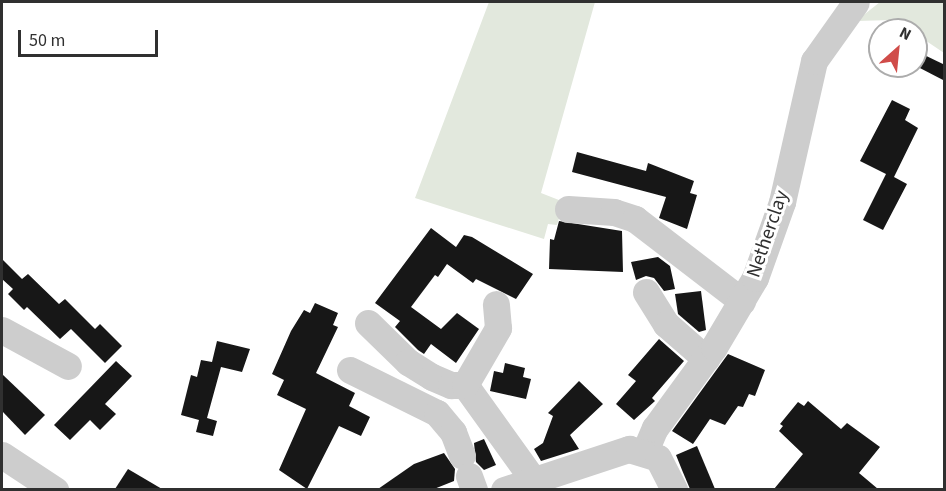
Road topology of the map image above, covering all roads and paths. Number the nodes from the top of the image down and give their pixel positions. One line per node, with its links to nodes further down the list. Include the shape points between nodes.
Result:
1 (855, 2): 4 (street, Netherclay, via 814,61 782,202 755,278)
2 (568, 209): 4 (street, via 614,212 635,219)
3 (646, 292): 8 (street, via 666,324)
4 (742, 301): 8 (street, Netherclay)
5 (496, 304): 11 (street, via 498,328)
6 (369, 323): 11 (street, via 408,362 451,385)
7 (2, 330): 9 (street)
8 (706, 359): 12 (street, Netherclay, via 656,428)
9 (68, 366)
10 (350, 370): 14 (street, via 437,412 453,432)
11 (465, 385): 15 (street)
12 (645, 451): 15 (street, via 618,452); 18 (street, via 666,467)
13 (2, 455): 16 (street)
14 (468, 474)
15 (534, 481): 17 (street)
16 (55, 489)
17 (504, 489)
18 (674, 489)

